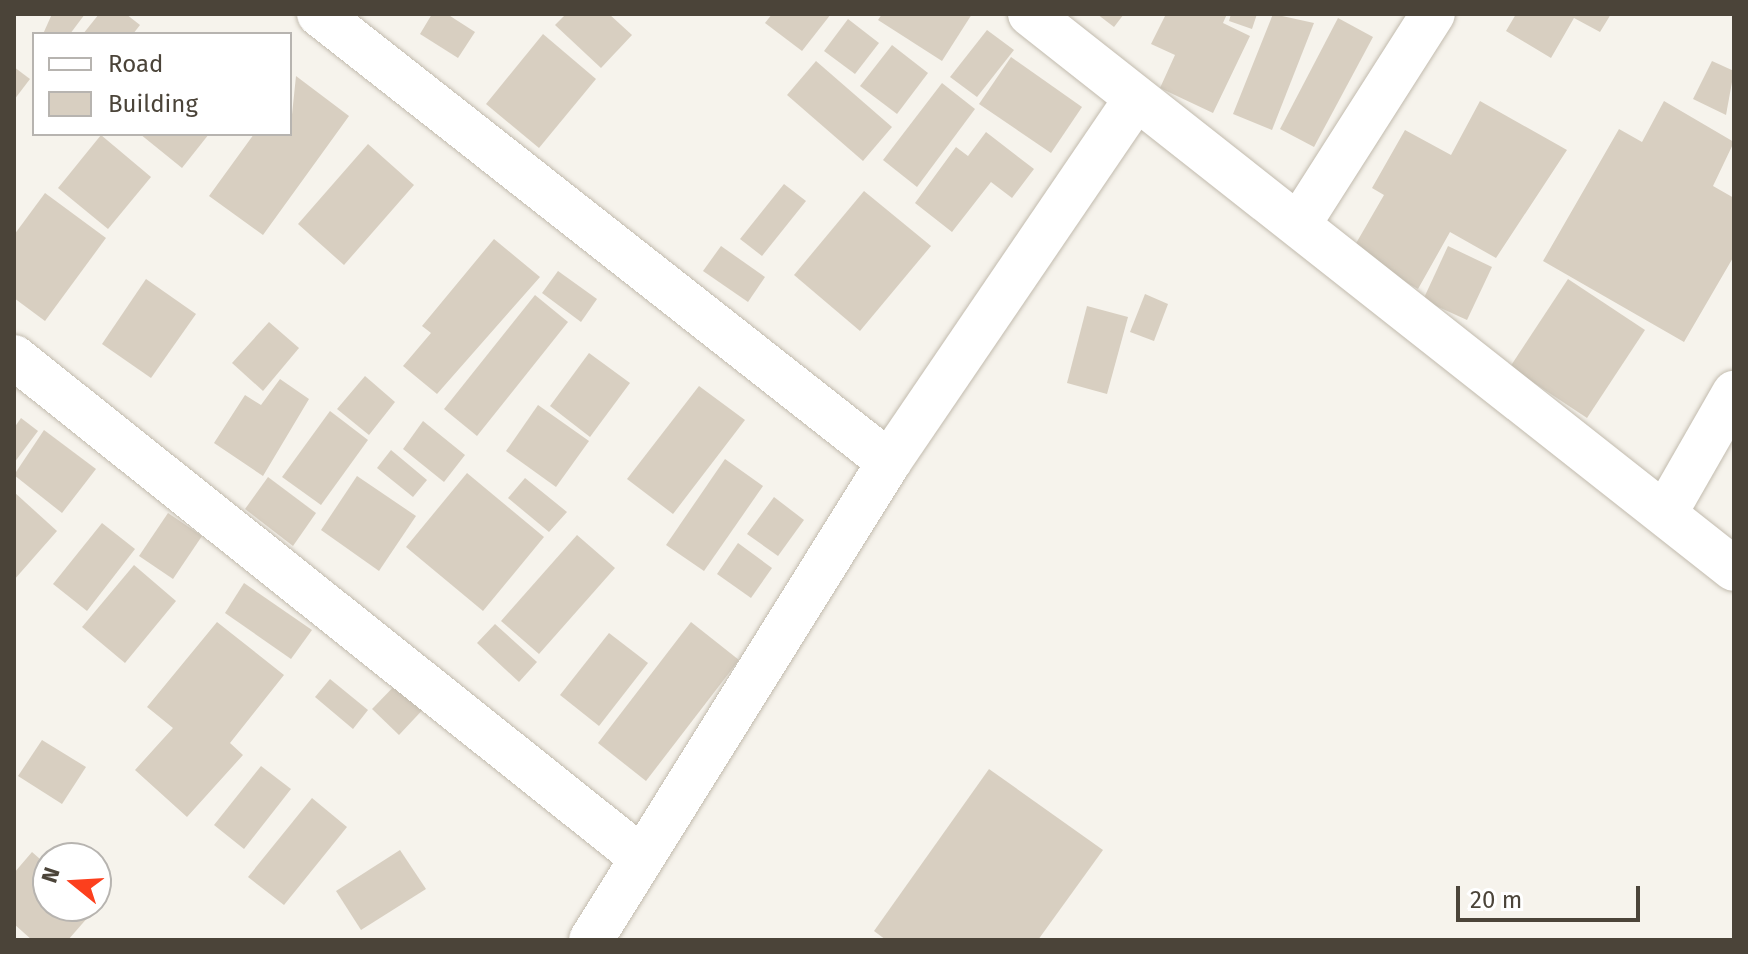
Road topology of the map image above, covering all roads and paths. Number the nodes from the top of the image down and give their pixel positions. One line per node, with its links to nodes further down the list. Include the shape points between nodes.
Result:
1 (319, 14): 8 (street)
2 (1030, 14): 4 (street)
3 (1433, 14): 5 (street)
4 (1135, 100): 5 (street); 8 (street)
5 (1299, 224): 9 (street)
6 (14, 357): 11 (street)
7 (1734, 393): 9 (street)
8 (889, 462): 11 (street)
9 (1667, 510): 10 (street)
10 (1734, 569)
11 (642, 858): 12 (street)
12 (591, 940)

